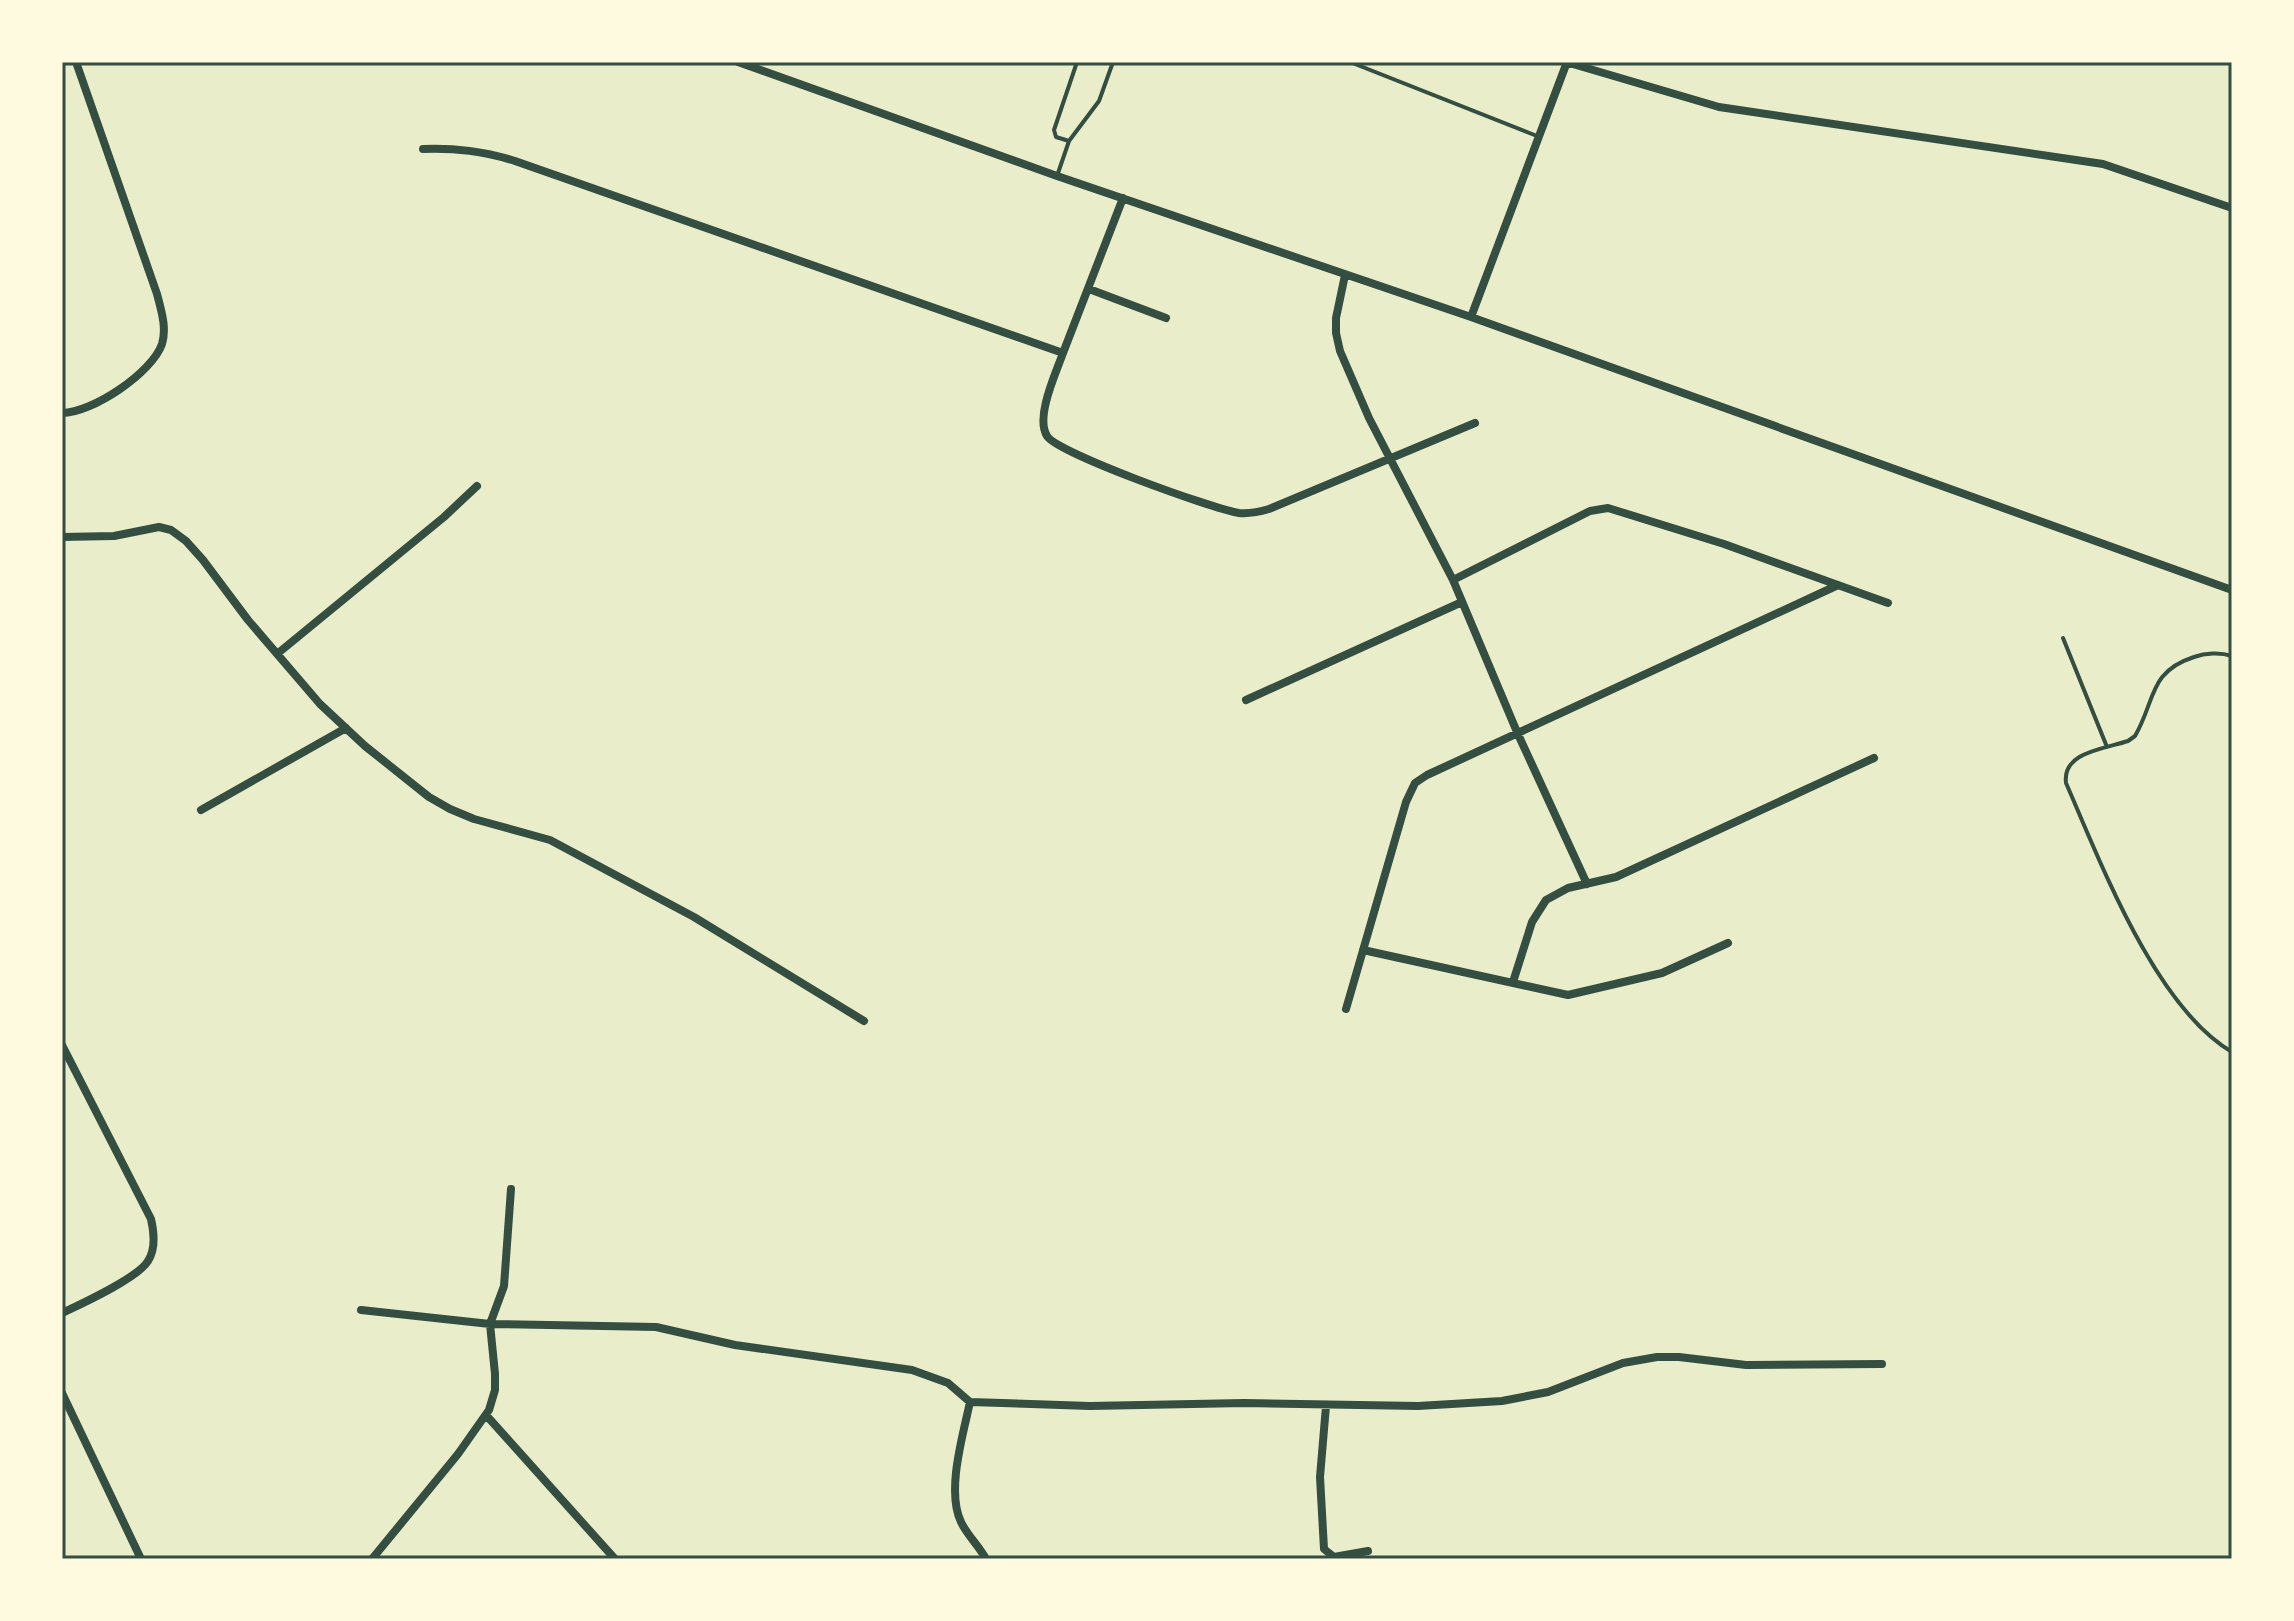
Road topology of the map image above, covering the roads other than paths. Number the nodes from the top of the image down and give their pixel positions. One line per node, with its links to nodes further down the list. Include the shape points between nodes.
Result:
1 (76, 62): 18 (street, via 164,324 157,356 123,387 83,411)
2 (738, 62): 10 (street)
3 (1077, 62): 8 (lane, via 1054,130 1056,137)
4 (1113, 62): 8 (lane, via 1099,101)
5 (1350, 62): 7 (lane)
6 (1567, 62): 7 (street); 12 (street, via 1719,107 2103,164)
7 (1539, 137): 15 (street)
8 (1069, 141): 10 (lane)
9 (423, 149): 17 (street, via 480,150 515,161)
10 (1057, 176): 11 (street)
11 (1123, 198): 13 (street); 14 (street)
12 (2232, 208)
13 (1345, 275): 15 (street); 20 (street, via 1336,318 1340,351)
14 (1089, 289): 16 (street); 17 (street)
15 (1471, 317): 25 (street)
16 (1166, 318)
17 (1063, 353): 20 (street, via 1044,411 1048,438 1083,457 1239,513 1255,513)
18 (62, 413)
19 (1475, 423): 20 (street)
20 (1390, 456): 23 (street)
21 (477, 486): 29 (street)
22 (62, 537): 29 (street, via 171,530 203,560)
23 (1453, 580): 24 (street, via 1590,511 1608,508); 26 (street)
24 (1836, 586): 27 (street); 33 (street)
25 (2232, 590)
26 (1462, 602): 31 (street); 33 (street)
27 (1888, 603)
28 (2063, 638): 34 (lane)
29 (277, 654): 32 (street)
30 (2232, 656): 34 (lane, via 2201,654 2171,666 2156,685 2135,736)
31 (1246, 700)
32 (346, 728): 36 (street); 42 (street, via 450,809 550,840 694,917)
33 (1517, 732): 37 (street); 39 (street, via 1415,783)
34 (2107, 748): 44 (lane, via 2073,760 2066,768 2066,783 2112,889 2180,1007)
35 (1874, 758): 37 (street, via 1616,877)
36 (201, 810)
37 (1587, 884): 40 (street, via 1556,894 1539,907)
38 (1728, 943): 40 (street, via 1662,973 1568,995)
39 (1363, 950): 40 (street); 41 (street)
40 (1513, 982)
41 (1346, 1009)
42 (864, 1021)
43 (62, 1045): 47 (street, via 151,1219 154,1240 142,1268)
44 (2232, 1052)
45 (511, 1189): 48 (street, via 504,1286)
46 (361, 1310): 48 (street)
47 (62, 1313)
48 (490, 1324): 51 (street, via 681,1331 735,1345 931,1374); 53 (street, via 495,1390)
49 (1882, 1364): 52 (street, via 1746,1365 1657,1357 1502,1401)
50 (62, 1393): 55 (street)
51 (970, 1402): 52 (street); 58 (street, via 954,1491 962,1524)
52 (1326, 1406): 54 (street, via 1320,1477 1324,1549 1334,1557)
53 (486, 1415): 56 (street); 57 (street)
54 (1368, 1551)
55 (141, 1559)
56 (372, 1559)
57 (615, 1559)
58 (986, 1559)

